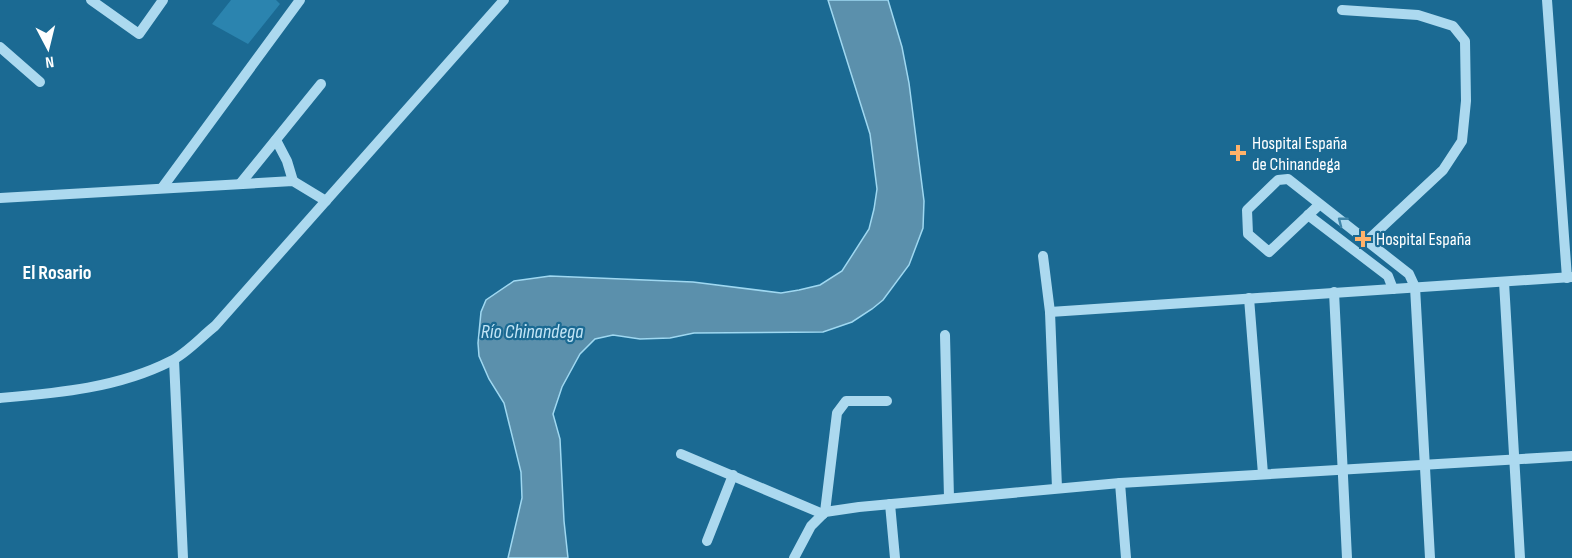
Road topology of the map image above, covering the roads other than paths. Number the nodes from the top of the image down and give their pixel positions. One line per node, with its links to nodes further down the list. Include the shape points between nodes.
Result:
1 (91, 0): 2 (street, via 139,34)
2 (163, 0)
3 (300, 0): 13 (street)
4 (504, 0): 15 (street)
5 (1549, 1): 20 (street)
6 (1342, 10): 18 (street, via 1418,15 1453,26 1465,41 1462,141 1443,170)
7 (0, 47): 8 (street)
8 (40, 82)
9 (321, 84): 10 (street)
10 (276, 140): 11 (street); 12 (street)
11 (293, 181): 12 (street); 15 (street)
12 (240, 184): 13 (street)
13 (162, 188): 14 (street)
14 (0, 198)
15 (326, 201): 28 (street, via 215,326)
16 (1320, 204): 17 (street); 17 (street, via 1288,179 1278,180 1246,210 1248,234 1269,252); 18 (street, one-way to 16)
17 (1308, 215): 23 (street, via 1388,276)
18 (1367, 241): 22 (street, via 1409,274)
19 (1043, 256): 26 (street)
20 (1570, 278): 21 (street)
21 (1504, 282): 22 (street); 33 (street)
22 (1415, 287): 23 (street); 34 (street)
23 (1393, 289): 24 (street)
24 (1334, 292): 25 (street); 35 (street)
25 (1249, 298): 26 (street); 36 (street)
26 (1050, 312): 39 (street)
27 (945, 335): 40 (street)
28 (174, 360): 29 (street, via 126,380); 44 (street)
29 (0, 398)
30 (887, 401): 42 (street, via 846,401 841,405)
31 (681, 454): 37 (street)
32 (1572, 456): 33 (street)
33 (1513, 460): 34 (street); 50 (street)
34 (1425, 466): 35 (street); 49 (street)
35 (1342, 469): 36 (street); 48 (street)
36 (1263, 474): 38 (street)
37 (733, 475): 42 (street); 43 (street)
38 (1120, 483): 39 (street); 47 (street)
39 (1057, 488): 40 (street)
40 (949, 498): 41 (street)
41 (890, 504): 42 (street); 46 (street)
42 (824, 513): 45 (street, via 811,526)
43 (707, 542)
44 (183, 558)
45 (794, 558)
46 (895, 558)
47 (1126, 558)
48 (1347, 558)
49 (1430, 558)
50 (1520, 558)

